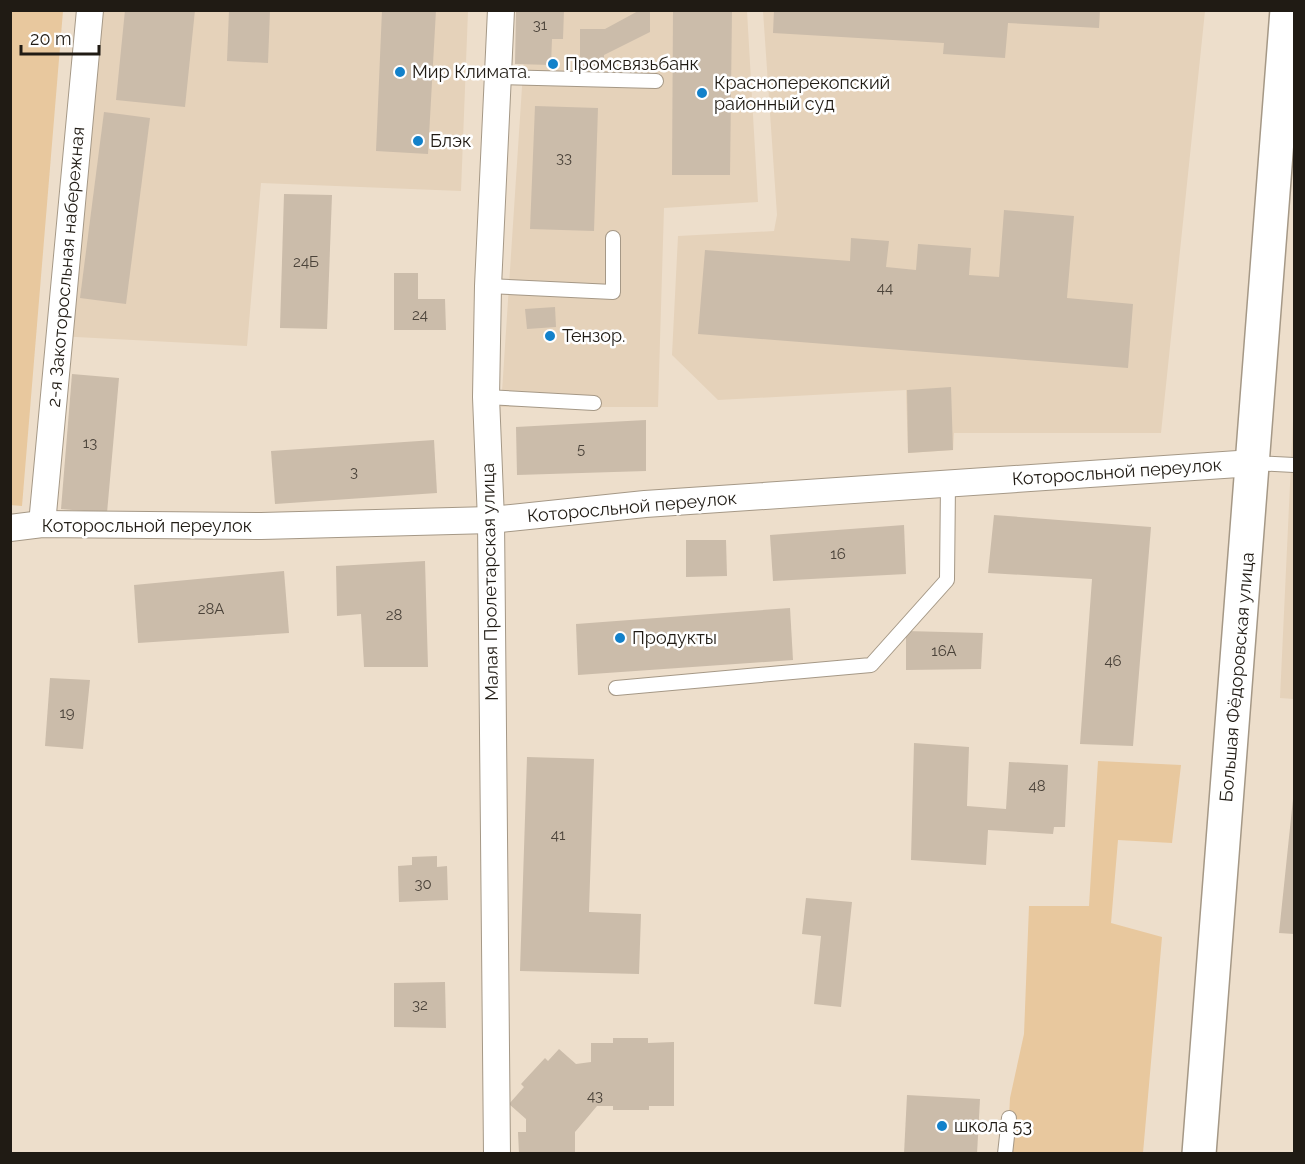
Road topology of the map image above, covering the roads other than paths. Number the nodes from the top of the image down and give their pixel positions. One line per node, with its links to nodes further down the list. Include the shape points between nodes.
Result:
1 (90, 10): 16 (street, 2-я Закоторосльная набережная)
2 (501, 10): 4 (street, Малая Пролетарская улица)
3 (1287, 10): 7 (main road, Большая Фёдоровская улица)
4 (498, 77): 5 (lane); 9 (street, Малая Пролетарская улица)
5 (656, 81)
6 (1294, 139): 7 (main road, Большая Фёдоровская улица)
7 (1274, 200): 12 (main road, Большая Фёдоровская улица)
8 (613, 238): 9 (lane, via 613,292)
9 (488, 286): 10 (street, Малая Пролетарская улица)
10 (486, 397): 11 (lane); 15 (street, Малая Пролетарская улица)
11 (594, 402)
12 (1253, 463): 13 (lane); 14 (street, Которосльной переулок); 22 (main road, Большая Фёдоровская улица)
13 (1294, 465)
14 (948, 483): 15 (street, Которосльной переулок, via 645,504); 18 (lane, via 947,579 871,665)
15 (490, 520): 16 (street, Которосльной переулок, via 261,526); 20 (street, Малая Пролетарская улица)
16 (42, 524): 17 (street, Которосльной переулок)
17 (10, 528)
18 (616, 688)
19 (1008, 1118): 21 (lane)
20 (497, 1154)
21 (1005, 1154)
22 (1199, 1154)

